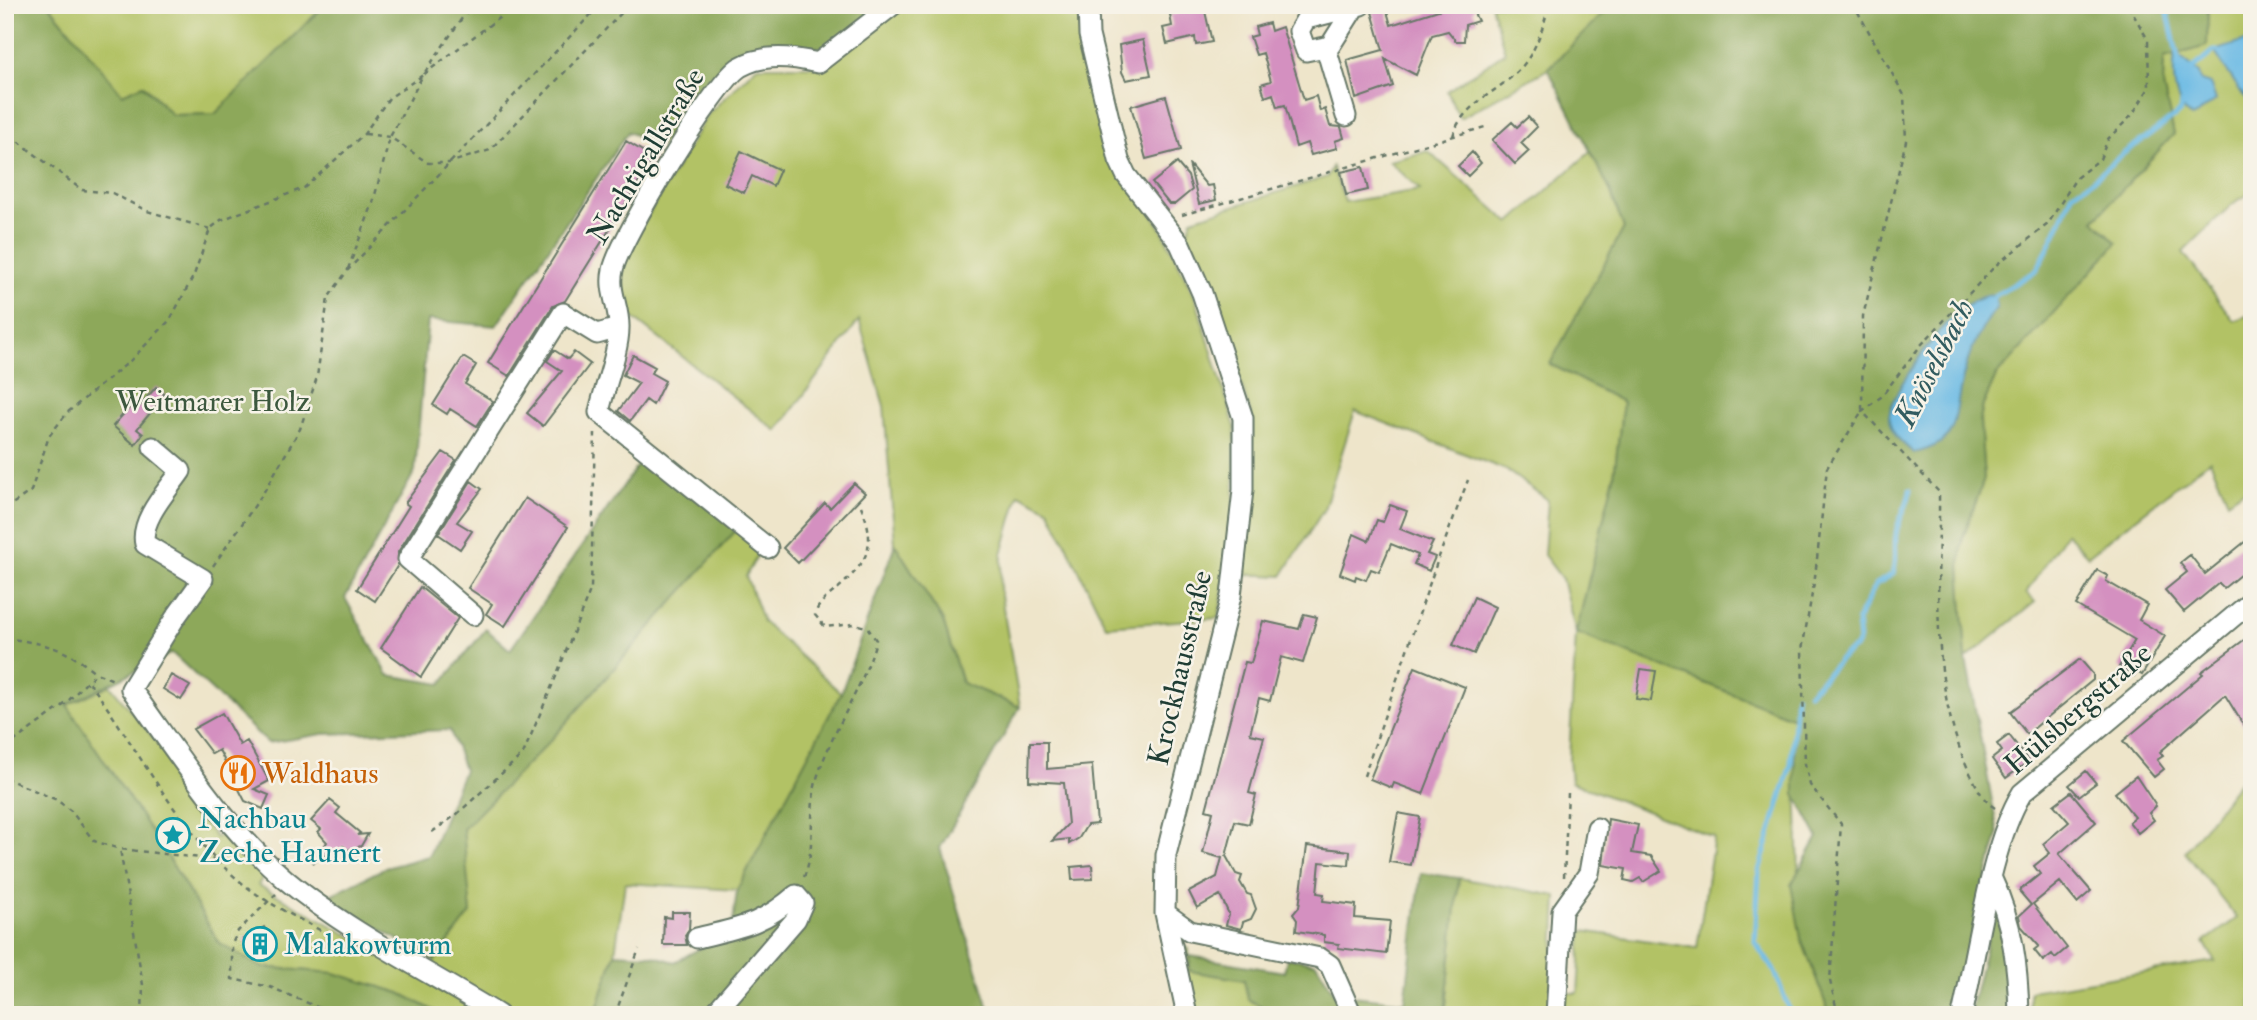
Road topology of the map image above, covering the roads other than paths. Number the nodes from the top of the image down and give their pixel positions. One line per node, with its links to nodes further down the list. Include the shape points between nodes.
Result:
1 (893, 5): 6 (street, Nachtigallstraße, via 818,63 781,57 758,60 726,78 704,107 618,255 611,286)
2 (1088, 5): 13 (street, Krockhausstraße, via 1089,35 1119,160 1180,244 1202,293 1243,418 1243,490 1231,596 1166,855)
3 (1358, 7): 4 (street); 4 (street, via 1306,19 1299,31 1306,51)
4 (1326, 48): 5 (street)
5 (1346, 116)
6 (619, 328): 8 (street, Nachtigallstraße, via 598,412); 10 (street, via 597,334 563,313 408,559)
7 (153, 447): 15 (street, via 181,471 156,507 144,534 145,544 203,579 131,690 210,799 287,881)
8 (768, 548)
9 (2252, 601): 12 (street, Hülsbergstraße, via 2022,793)
10 (472, 615)
11 (1597, 828): 19 (street, via 1589,873 1562,911)
12 (1992, 879): 20 (street, Hülsbergstraße); 21 (street, via 2007,911 2018,974)
13 (1165, 913): 17 (street, Krockhausstraße); 18 (street, via 1199,934 1320,958 1330,965)
14 (697, 938): 16 (street, via 763,920 796,895 803,903 796,919)
15 (499, 1015)
16 (713, 1015)
17 (1186, 1015)
18 (1352, 1015)
19 (1556, 1015)
20 (1962, 1015)
21 (2019, 1015)

